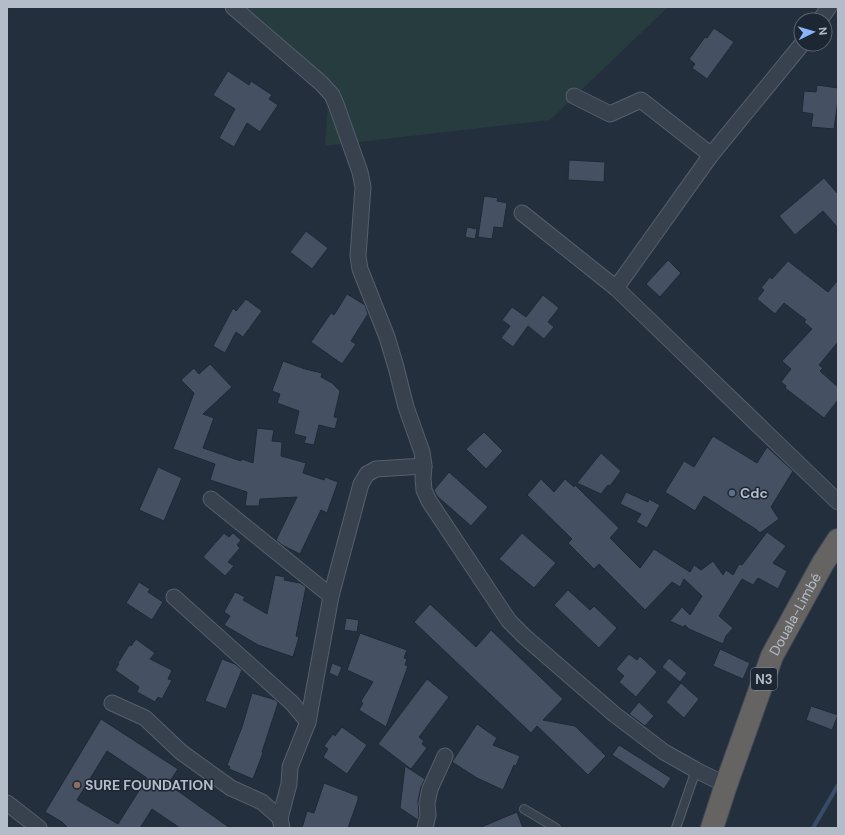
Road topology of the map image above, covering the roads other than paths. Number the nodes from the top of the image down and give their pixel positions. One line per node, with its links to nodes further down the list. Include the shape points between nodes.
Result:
1 (233, 7): 7 (street, via 321,83 336,104 363,186 358,256 360,269 387,337)
2 (795, 52): 4 (street)
3 (574, 96): 4 (street, via 610,114 641,100)
4 (711, 155): 6 (street)
5 (522, 213): 6 (street)
6 (616, 288): 9 (street)
7 (424, 466): 11 (street, via 376,469 367,474 361,484); 16 (street, via 424,490 429,501 509,621 614,714 664,752)
8 (211, 499): 11 (street)
9 (838, 502)
10 (838, 540): 17 (highway, Douala-Limbé / N3, via 772,656)
11 (331, 596): 14 (street)
12 (174, 597): 14 (street, via 292,702)
13 (112, 703): 20 (street, via 145,718 181,752 231,788 262,802)
14 (308, 722): 20 (street, via 290,767)
15 (444, 756): 22 (street, via 430,789)
16 (696, 770): 17 (street); 24 (lane)
17 (726, 785): 25 (highway, Douala-Limbé / N3)
18 (7, 803): 21 (street)
19 (524, 808): 23 (lane)
20 (281, 823)
21 (39, 828)
22 (425, 828)
23 (556, 828)
24 (676, 828)
25 (712, 828)

